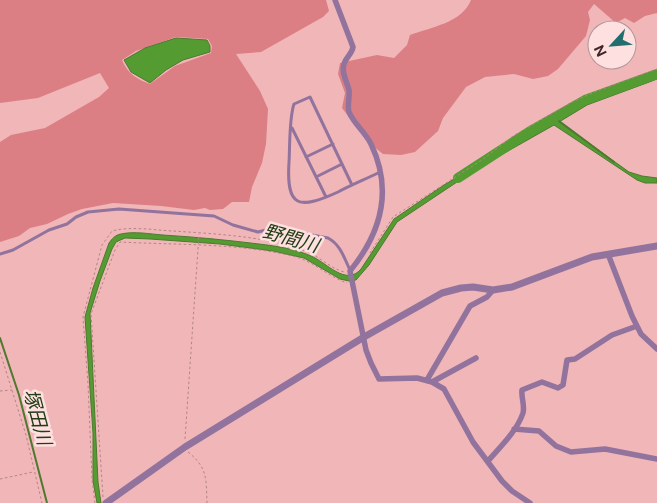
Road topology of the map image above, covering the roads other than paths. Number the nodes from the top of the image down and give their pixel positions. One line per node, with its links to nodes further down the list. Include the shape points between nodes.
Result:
1 (335, 0): 6 (street, via 353,47 343,68 349,92 349,111 370,142)
2 (292, 127): 3 (lane, via 293,106 310,97); 4 (lane); 9 (lane, via 288,181 292,195 307,203)
3 (333, 144): 4 (lane); 5 (lane)
4 (306, 157): 7 (lane)
5 (342, 164): 7 (lane); 8 (lane)
6 (380, 172): 8 (lane); 13 (street, via 384,193 378,223)
7 (316, 177): 9 (lane)
8 (352, 185): 9 (lane)
9 (326, 197)
10 (657, 246): 12 (street)
11 (0, 254): 13 (lane, via 88,212 119,209 214,216 258,232 274,228 328,238 340,248)
12 (608, 254): 14 (street, via 512,287); 15 (street)
13 (350, 271): 16 (street)
14 (493, 290): 16 (street, via 473,287 452,289); 19 (street, via 470,306)
15 (637, 326): 17 (street); 20 (street, via 612,336 575,359 567,360 563,385 558,388 542,382 522,390 524,404)
16 (364, 336): 19 (street, via 370,363 379,379); 23 (street, via 185,447)
17 (657, 349)
18 (476, 358): 19 (street)
19 (430, 381): 22 (street, via 444,389 473,442)
20 (514, 430): 21 (street, via 539,431 556,446 571,452 605,449); 22 (street)
21 (657, 459)
22 (488, 461): 24 (street, via 512,491)
23 (105, 503)
24 (530, 503)

